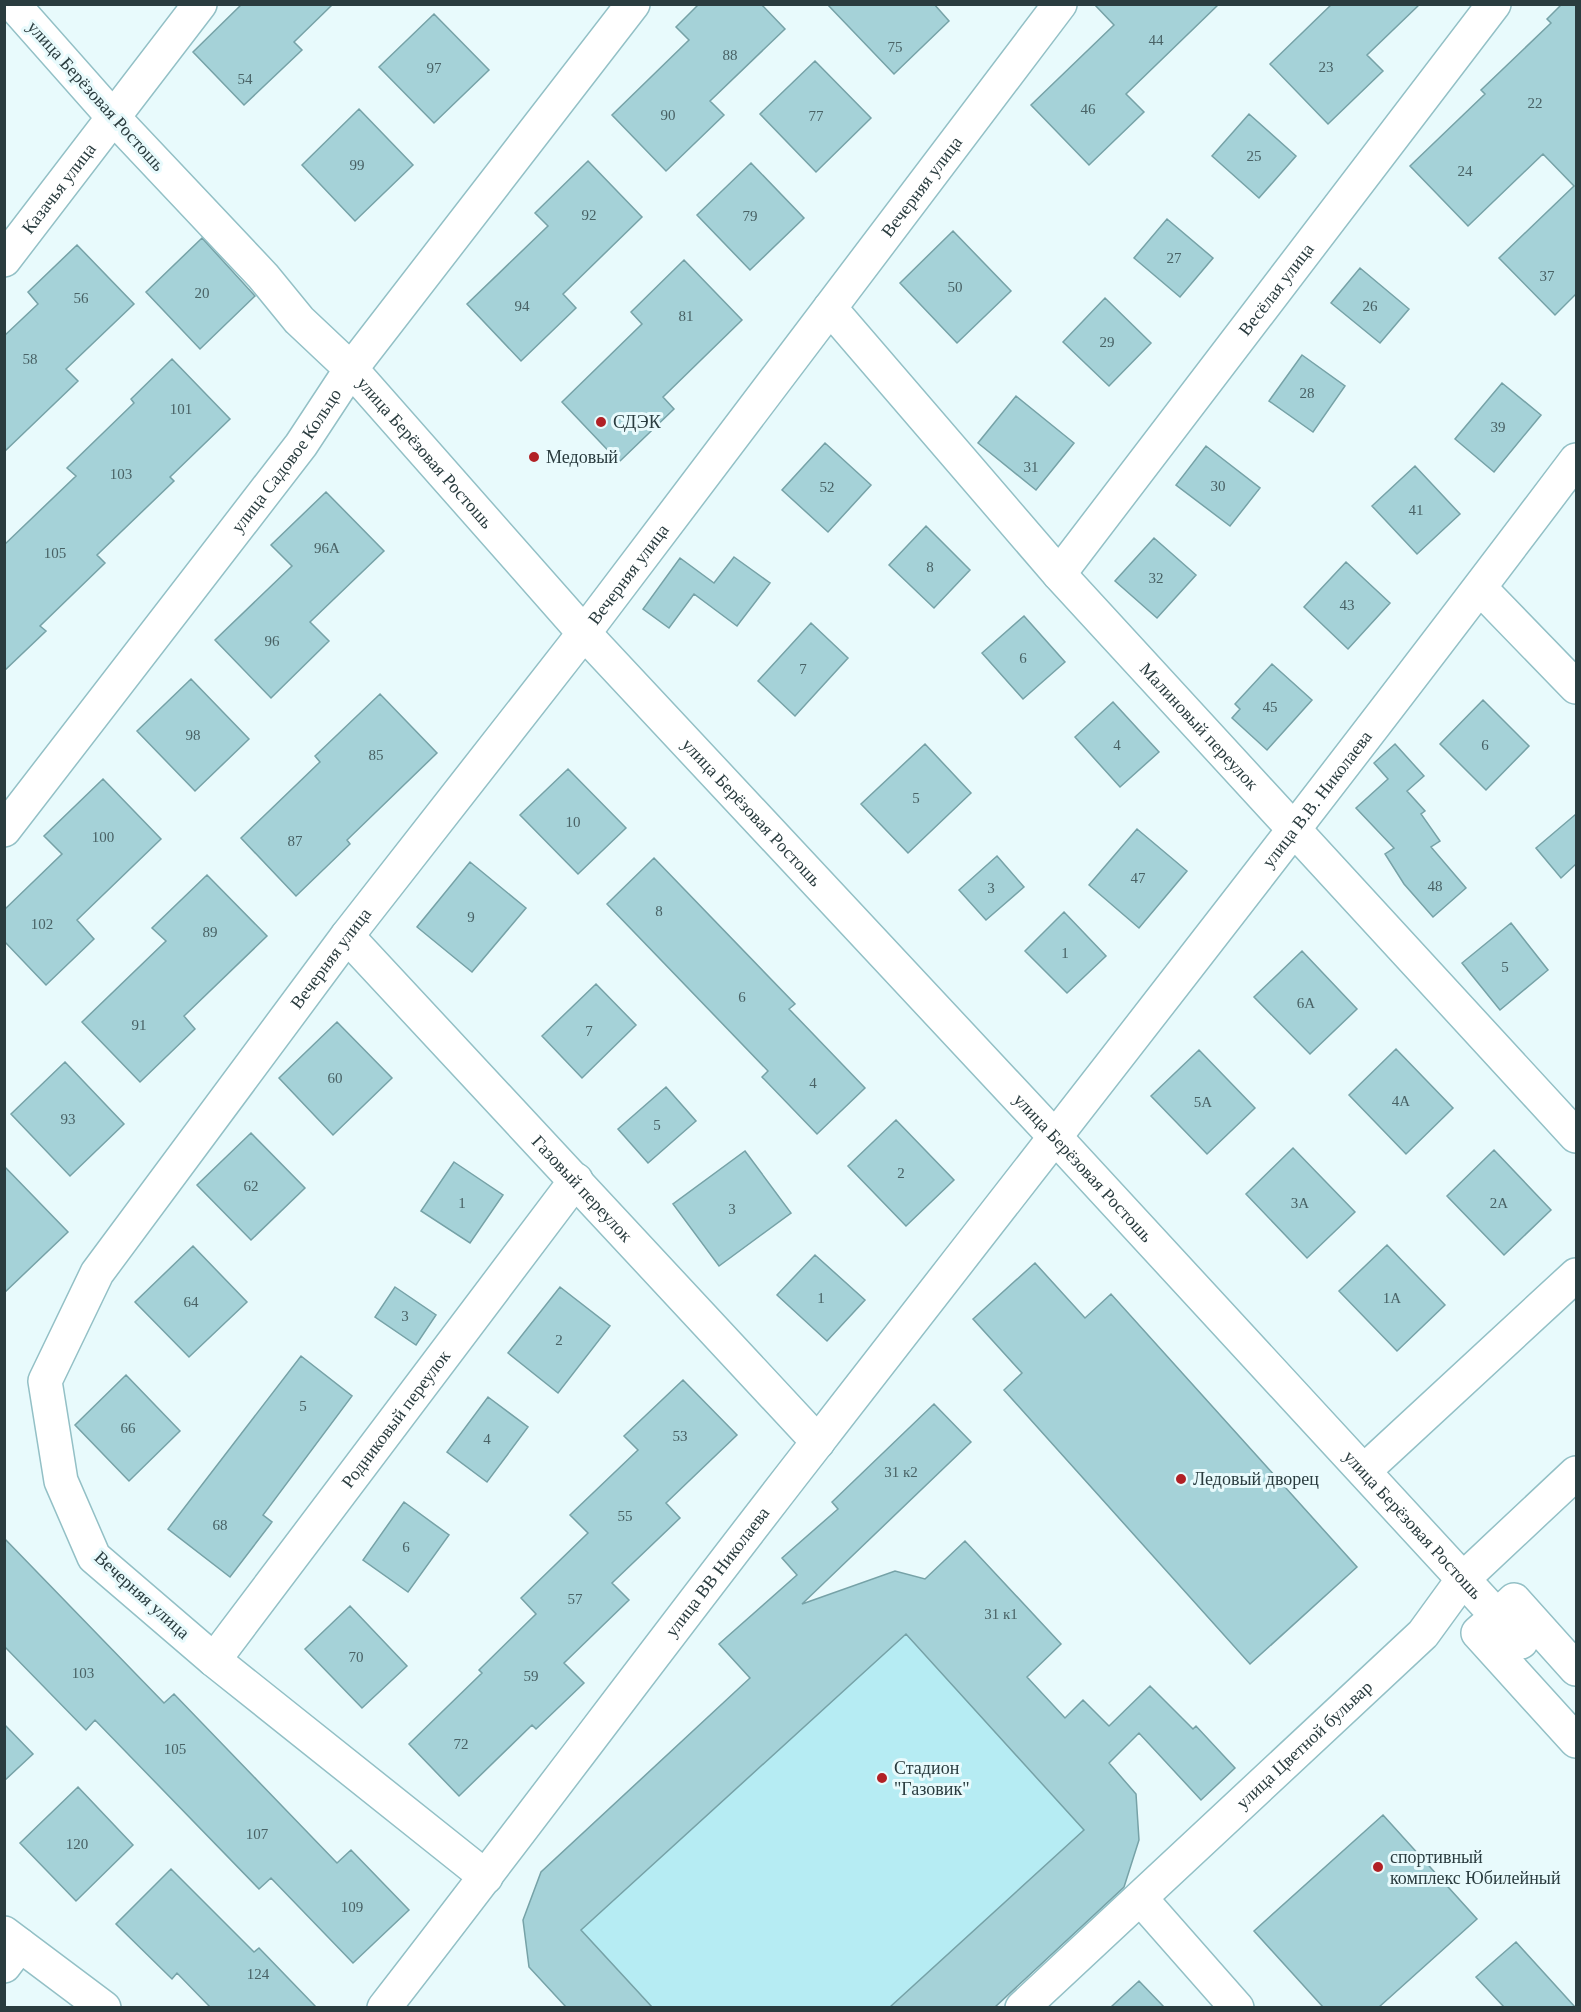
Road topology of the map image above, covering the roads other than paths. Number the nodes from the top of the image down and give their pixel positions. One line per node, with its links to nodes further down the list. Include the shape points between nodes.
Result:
1 (13, 4): 6 (street, улица Берёзовая Ростошь)
2 (200, 4): 6 (street, Казачья улица)
3 (633, 4): 9 (street, улица Садовое Кольцо)
4 (1060, 4): 8 (street, Вечерняя улица)
5 (1494, 4): 11 (street, Весёлая улица)
6 (113, 117): 7 (street, Казачья улица); 9 (street, улица Берёзовая Ростошь, via 263,276 299,320)
7 (4, 260)
8 (830, 308): 11 (street, Малиновый переулок); 13 (street, Вечерняя улица)
9 (351, 369): 13 (street, улица Берёзовая Ростошь); 16 (street, улица Садовое Кольцо, via 301,445)
10 (1576, 460): 12 (street, улица В.В. Николаева)
11 (1059, 574): 15 (street, Малиновый переулок)
12 (1480, 588): 14 (street); 15 (street, улица В.В. Николаева)
13 (584, 633): 17 (street, Вечерняя улица); 19 (street, улица Берёзовая Ростошь)
14 (1576, 687)
15 (1294, 828): 18 (street, Малиновый переулок); 19 (street, улица В.В. Николаева)
16 (4, 830)
17 (347, 936): 20 (street, Газовый переулок); 28 (street, Вечерняя улица, via 97,1273 45,1381 61,1481 94,1557)
18 (1576, 1136)
19 (1056, 1138): 22 (street, улица ВВ Николаева); 23 (street, улица Берёзовая Ростошь)
20 (576, 1180): 22 (street, Газовый переулок); 28 (street, Родниковый переулок)
21 (1576, 1275): 23 (street)
22 (818, 1442): 31 (street, улица ВВ Николаева)
23 (1364, 1471): 25 (street, улица Берёзовая Ростошь)
24 (1576, 1473): 25 (street, улица Цветной бульвар)
25 (1463, 1579): 26 (street, улица Берёзовая Ростошь); 32 (street, улица Цветной бульвар, via 1423,1634)
26 (1497, 1616): 27 (street, улица Берёзовая Ростошь, via 1514,1600); 27 (street, улица Берёзовая Ростошь, via 1478,1633)
27 (1520, 1643): 29 (street, улица Берёзовая Ростошь); 30 (street, улица Берёзовая Ростошь)
28 (214, 1660): 31 (street, Вечерняя улица)
29 (1576, 1668)
30 (1575, 1737)
31 (486, 1876): 36 (street, улица ВВ Николаева)
32 (1141, 1899): 34 (street, улица Цветной бульвар); 37 (street)
33 (10, 1948): 35 (street)
34 (1036, 2003)
35 (104, 2007)
36 (384, 2007)
37 (1237, 2007)

